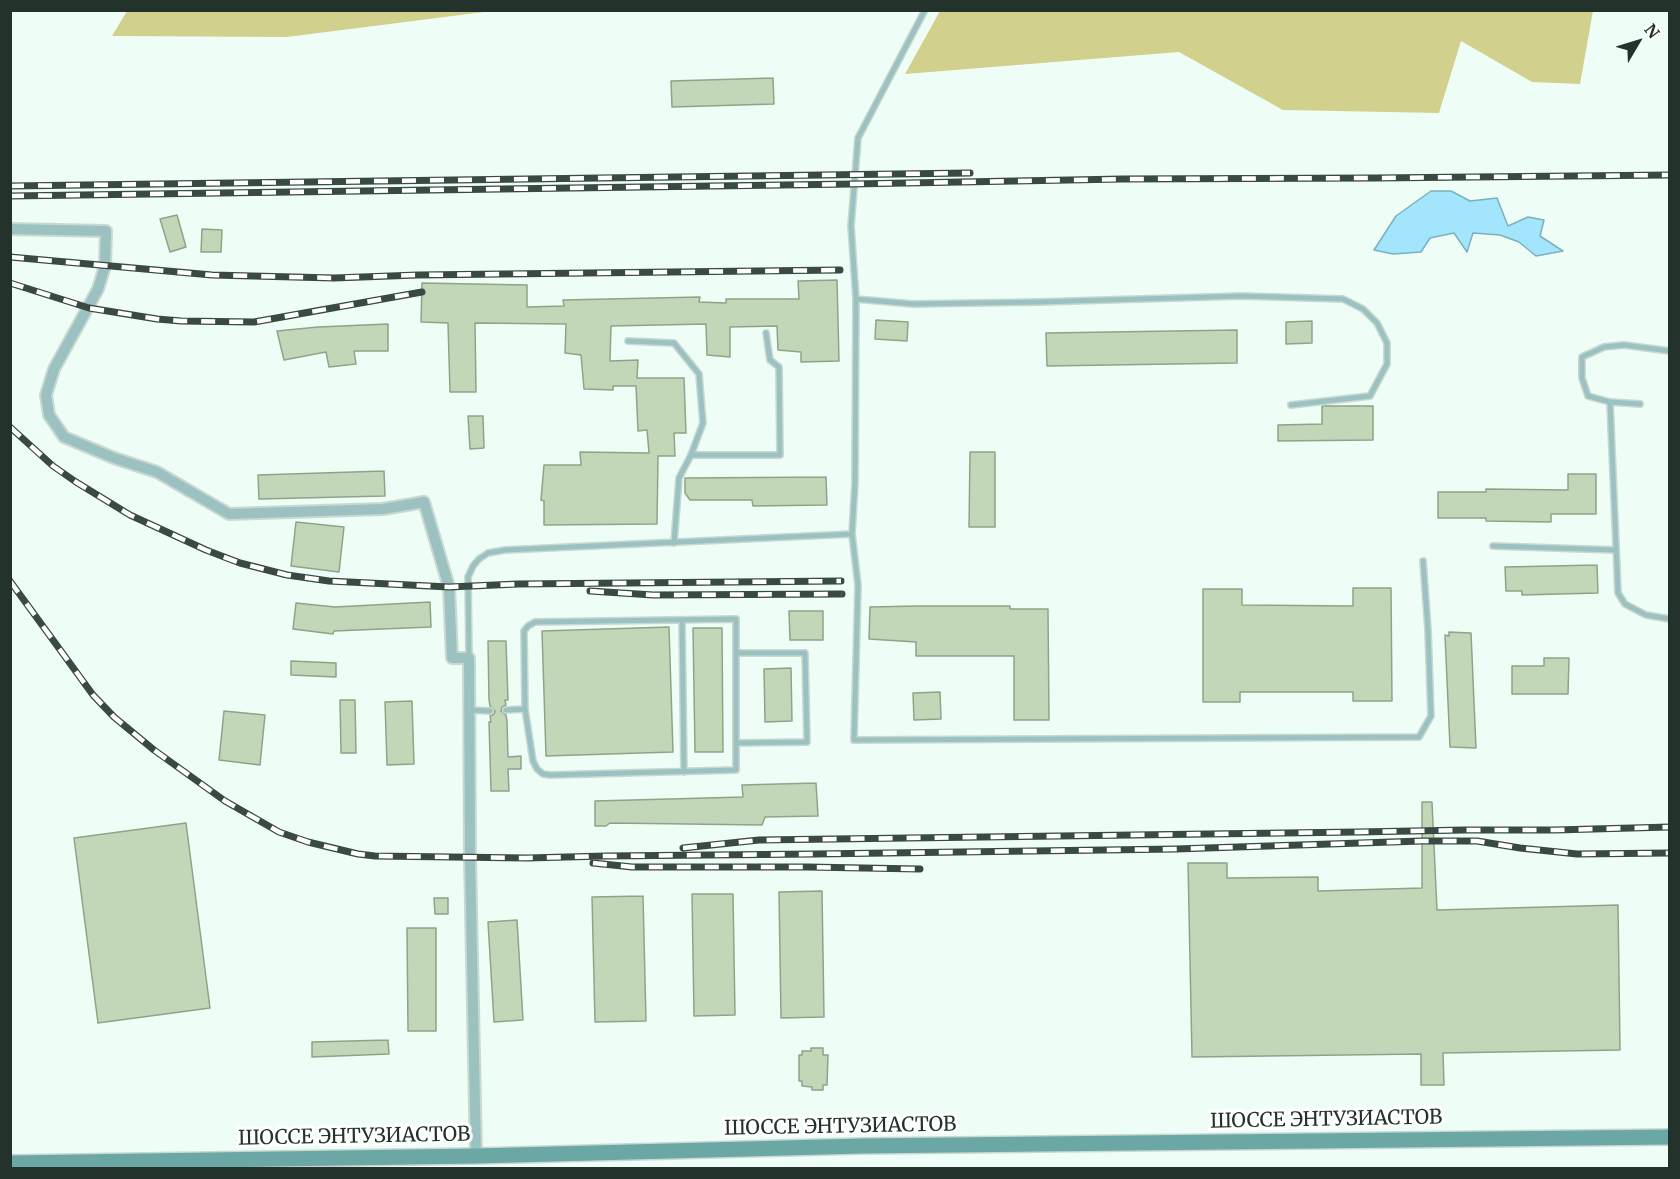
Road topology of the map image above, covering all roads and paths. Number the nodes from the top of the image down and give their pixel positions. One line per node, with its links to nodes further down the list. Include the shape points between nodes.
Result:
1 (925, 10): 3 (lane, via 858,138 851,226)
2 (10, 229): 19 (street, via 106,231 105,266 98,289 54,369 46,395 49,415 64,437 158,472 229,514 383,509 424,502 449,587 452,658)
3 (856, 299): 9 (lane, via 913,304 1242,296 1343,298 1363,309 1377,323 1387,343 1388,364 1370,396); 11 (lane)
4 (766, 333): 10 (lane, via 770,360 779,367 780,456)
5 (628, 341): 10 (lane, via 674,343 699,374 703,423)
6 (1670, 351): 7 (lane, via 1624,345 1604,347 1582,357 1582,378 1588,396)
7 (1610, 402): 8 (lane); 14 (lane)
8 (1640, 404)
9 (1291, 405)
10 (691, 455): 12 (lane, via 679,478)
11 (852, 534): 12 (lane); 15 (lane, via 858,585 854,740 1419,736 1431,716)
12 (674, 543): 19 (lane, via 488,553 473,566 468,577)
13 (1493, 546): 14 (lane)
14 (1616, 550): 16 (lane, via 1618,593 1625,604 1646,615)
15 (1423, 561)
16 (1670, 619)
17 (682, 620): 18 (lane, via 736,619); 20 (lane, via 536,622 528,626 524,631); 25 (lane)
18 (736, 653): 24 (lane); 24 (lane, via 805,653 807,742)
19 (469, 658): 21 (street)
20 (525, 709): 23 (lane); 25 (lane, via 533,761 543,774)
21 (470, 710): 22 (lane); 27 (street)
22 (490, 711)
23 (506, 711)
24 (736, 743): 25 (lane, via 736,770)
25 (684, 772)
26 (1670, 1137): 27 (main road, ШОССЕ ЭНТУЗИАСТОВ, via 862,1146)
27 (476, 1156): 28 (main road, ШОССЕ ЭНТУЗИАСТОВ)
28 (10, 1163)

